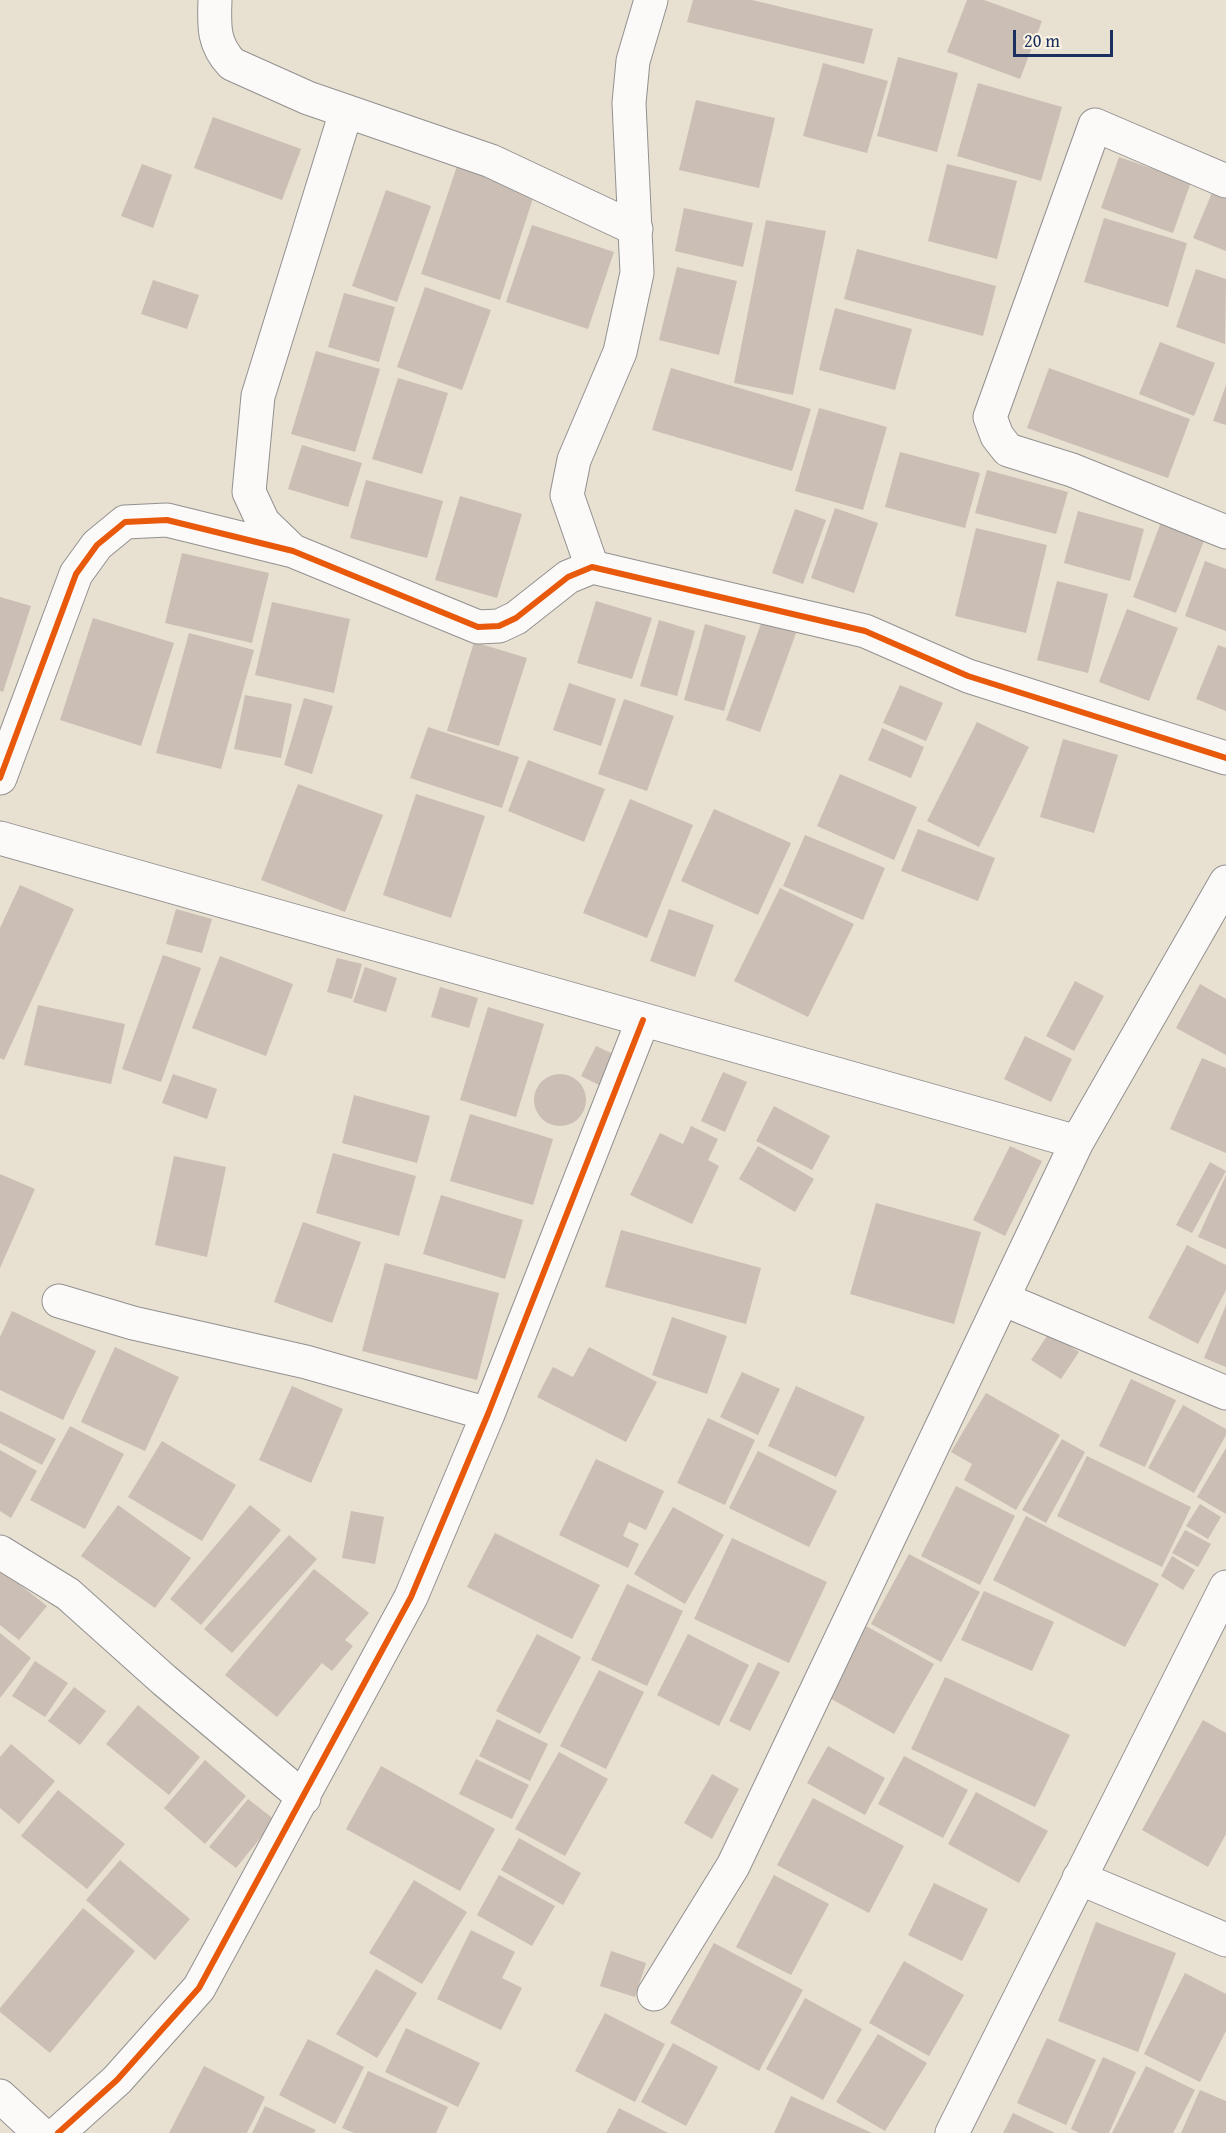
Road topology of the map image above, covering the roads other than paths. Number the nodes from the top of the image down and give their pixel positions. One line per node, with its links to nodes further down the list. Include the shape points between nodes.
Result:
1 (215, 0): 3 (street, via 214,37 232,64)
2 (651, 0): 5 (street, via 633,62 629,103)
3 (346, 112): 5 (street, via 491,161); 7 (street, via 258,396 249,492 263,522)
4 (1226, 181): 6 (street, via 1095,125 990,417 1008,450 1071,470)
5 (636, 229): 8 (street, via 637,273 620,352 574,460 567,495)
6 (1226, 532)
7 (293, 551): 8 (street, via 478,627 499,626 516,618 568,577); 10 (street, via 167,520 125,522 97,545 76,574)
8 (592, 567): 9 (street, via 865,631 968,676)
9 (1226, 758)
10 (0, 778)
11 (0, 838): 13 (street)
12 (1226, 882): 14 (street)
13 (643, 1020): 14 (street); 18 (street)
14 (1077, 1142): 15 (street)
15 (1003, 1299): 17 (street); 24 (street, via 733,1866)
16 (59, 1301): 18 (street, via 133,1323 306,1362)
17 (1226, 1393)
18 (488, 1414): 21 (street, via 411,1597)
19 (0, 1552): 21 (street, via 69,1594)
20 (1226, 1587): 22 (street)
21 (304, 1798): 27 (street, via 199,1988 117,2080)
22 (1079, 1878): 23 (street); 28 (street)
23 (1226, 1940)
24 (654, 1994)
25 (0, 2096): 26 (street)
26 (40, 2133)
27 (58, 2133)
28 (952, 2133)

